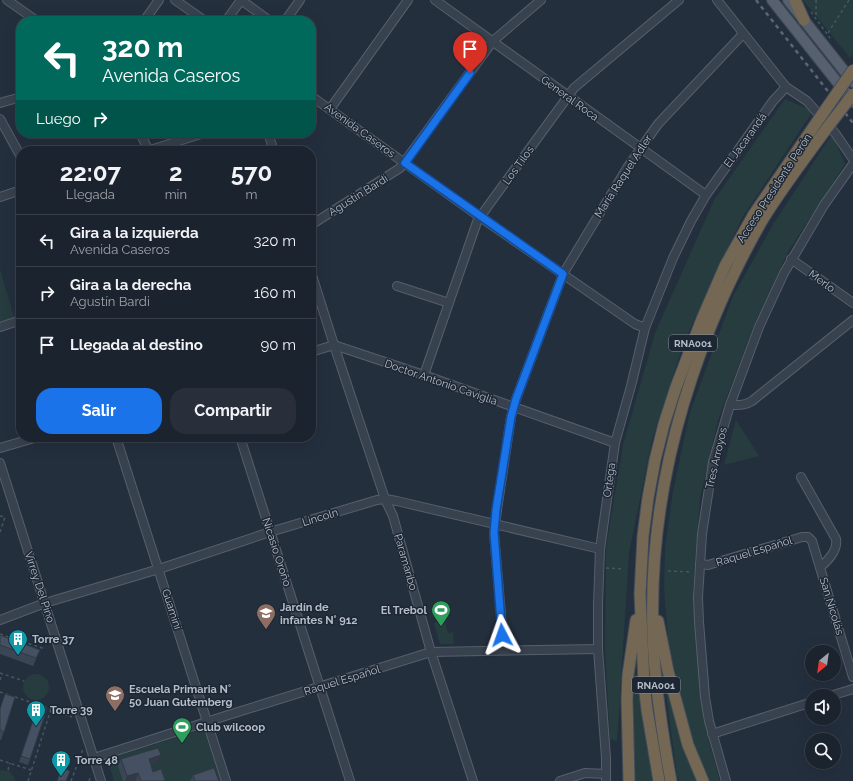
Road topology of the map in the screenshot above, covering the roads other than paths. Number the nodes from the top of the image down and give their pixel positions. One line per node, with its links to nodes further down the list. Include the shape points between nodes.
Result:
1 (8, 0): 14 (street)
2 (159, 0): 15 (street)
3 (175, 0): 16 (street)
4 (241, 0): 17 (street); 18 (street)
5 (300, 0): 19 (street)
6 (408, 0): 32 (street)
7 (436, 0): 22 (street, General Roca)
8 (541, 0): 22 (street, Agustín Bardi)
9 (679, 0): 27 (street, Los Tilos, via 580,82)
10 (717, 0): 21 (street)
11 (772, 0): 30 (main road)
12 (788, 0): 20 (main road)
13 (795, 0): 20 (highway)
14 (30, 16)
15 (148, 16)
16 (198, 16)
17 (230, 16)
18 (263, 16)
19 (289, 16)
20 (804, 20): 24 (main road)
21 (743, 34): 25 (street); 37 (street, María Raquel Adler, via 658,124)
22 (493, 41): 27 (street, General Roca); 39 (street, Agustín Bardi)
23 (853, 70): 77 (highway, Acceso Presidente Perón / RNA001, bridge, via 754,214 725,266 699,325 664,424 655,460 646,513)
24 (853, 82)
25 (786, 87): 38 (street, via 808,101); 42 (street, El Jacarandá, via 773,101)
26 (853, 94): 76 (highway, Acceso Presidente Perón / RNA001, bridge, via 792,176 759,226 727,289 700,354 668,462 658,521)
27 (567, 96): 37 (street, General Roca); 44 (street, Los Tilos)
28 (16, 98): 31 (street)
29 (316, 99): 32 (street, Avenida Caseros)
30 (853, 102)
31 (0, 103)
32 (330, 109): 39 (street, Avenida Caseros)
33 (0, 119): 36 (street)
34 (188, 138): 35 (street)
35 (164, 146)
36 (16, 148)
37 (640, 148): 42 (street, General Roca); 47 (street, María Raquel Adler)
38 (853, 159)
39 (405, 163): 44 (street, Avenida Caseros); 45 (street, Agustín Bardi, via 396,172)
40 (853, 164): 46 (street, Tres Arroyos)
41 (16, 192): 43 (street)
42 (706, 195): 55 (street, Ortega, via 690,221 673,258)
43 (0, 197)
44 (480, 217): 47 (street, Avenida Caseros); 50 (street, Los Tilos)
45 (316, 222)
46 (791, 259): 51 (street, Merlo); 59 (street, Tres Arroyos, via 759,327)
47 (563, 274): 55 (street, Avenida Caseros, via 635,324); 60 (street, María Raquel Adler)
48 (397, 286): 50 (street)
49 (316, 288): 56 (street, Paramaribo)
50 (449, 303): 58 (street, Los Tilos)
51 (853, 303)
52 (853, 320): 59 (street, via 752,401 747,404)
53 (16, 322): 54 (street)
54 (0, 327)
55 (645, 328): 64 (street, Ortega)
56 (334, 345): 57 (street); 58 (street, Doctor Antonio Caviglia); 68 (street, Paramaribo)
57 (316, 350)
58 (424, 375): 60 (street, Doctor Antonio Caviglia)
59 (730, 405): 73 (street, Tres Arroyos, via 713,462)
60 (513, 407): 64 (street, Doctor Antonio Caviglia); 69 (street, María Raquel Adler)
61 (21, 442): 65 (street)
62 (118, 442): 75 (street, Guaminí)
63 (242, 442): 70 (street, Nicasio Oroño)
64 (615, 443): 72 (street, Ortega)
65 (0, 448)
66 (0, 462): 78 (street, Virrey Del Pino)
67 (801, 477): 74 (street, via 836,539 835,549)
68 (385, 499): 69 (street, Lincoln); 70 (street, Lincoln, via 365,502); 82 (street, Paramaribo, via 393,516)
69 (495, 524): 72 (street, Lincoln); 81 (street, María Raquel Adler)
70 (270, 532): 75 (street, Lincoln); 84 (street, Nicasio Oroño)
71 (808, 537): 73 (street, Raquel Español, via 708,565); 74 (street, San Nicolás, via 812,541)
72 (600, 549): 80 (street, Ortega)
73 (700, 564): 89 (street, Tres Arroyos, via 699,622 705,697)
74 (820, 567): 83 (street, San Nicolás)
75 (159, 569): 78 (street, Lincoln); 88 (street, Guaminí)
76 (653, 589): 99 (highway, Acceso Presidente Perón / RNA001, via 656,684); 100 (highway, via 668,670 688,744)
77 (640, 594): 97 (highway, via 628,675); 98 (highway, Acceso Presidente Perón / RNA001, via 644,684)
78 (45, 603): 79 (street, Lincoln); 90 (street, Virrey Del Pino)
79 (0, 620)
80 (598, 648): 81 (street, Raquel Español); 91 (street, Ortega)
81 (504, 650): 82 (street, Raquel Español)
82 (431, 652): 84 (street, Raquel Español); 95 (street, Paramaribo)
83 (853, 677)
84 (320, 687): 88 (street, Raquel Español); 94 (street, Nicasio Oroño)
85 (853, 689): 86 (street)
86 (841, 693)
87 (805, 704): 89 (street)
88 (208, 722): 90 (street, Raquel Español); 93 (street, Guaminí)
89 (712, 734): 101 (street, Tres Arroyos)
90 (94, 758): 92 (street, Virrey Del Pino)
91 (606, 777): 96 (street, via 585,773)
92 (101, 781)
93 (226, 781)
94 (350, 781)
95 (473, 781)
96 (560, 781)
97 (629, 781)
98 (659, 781)
99 (671, 781)
100 (703, 781)
101 (726, 781)

